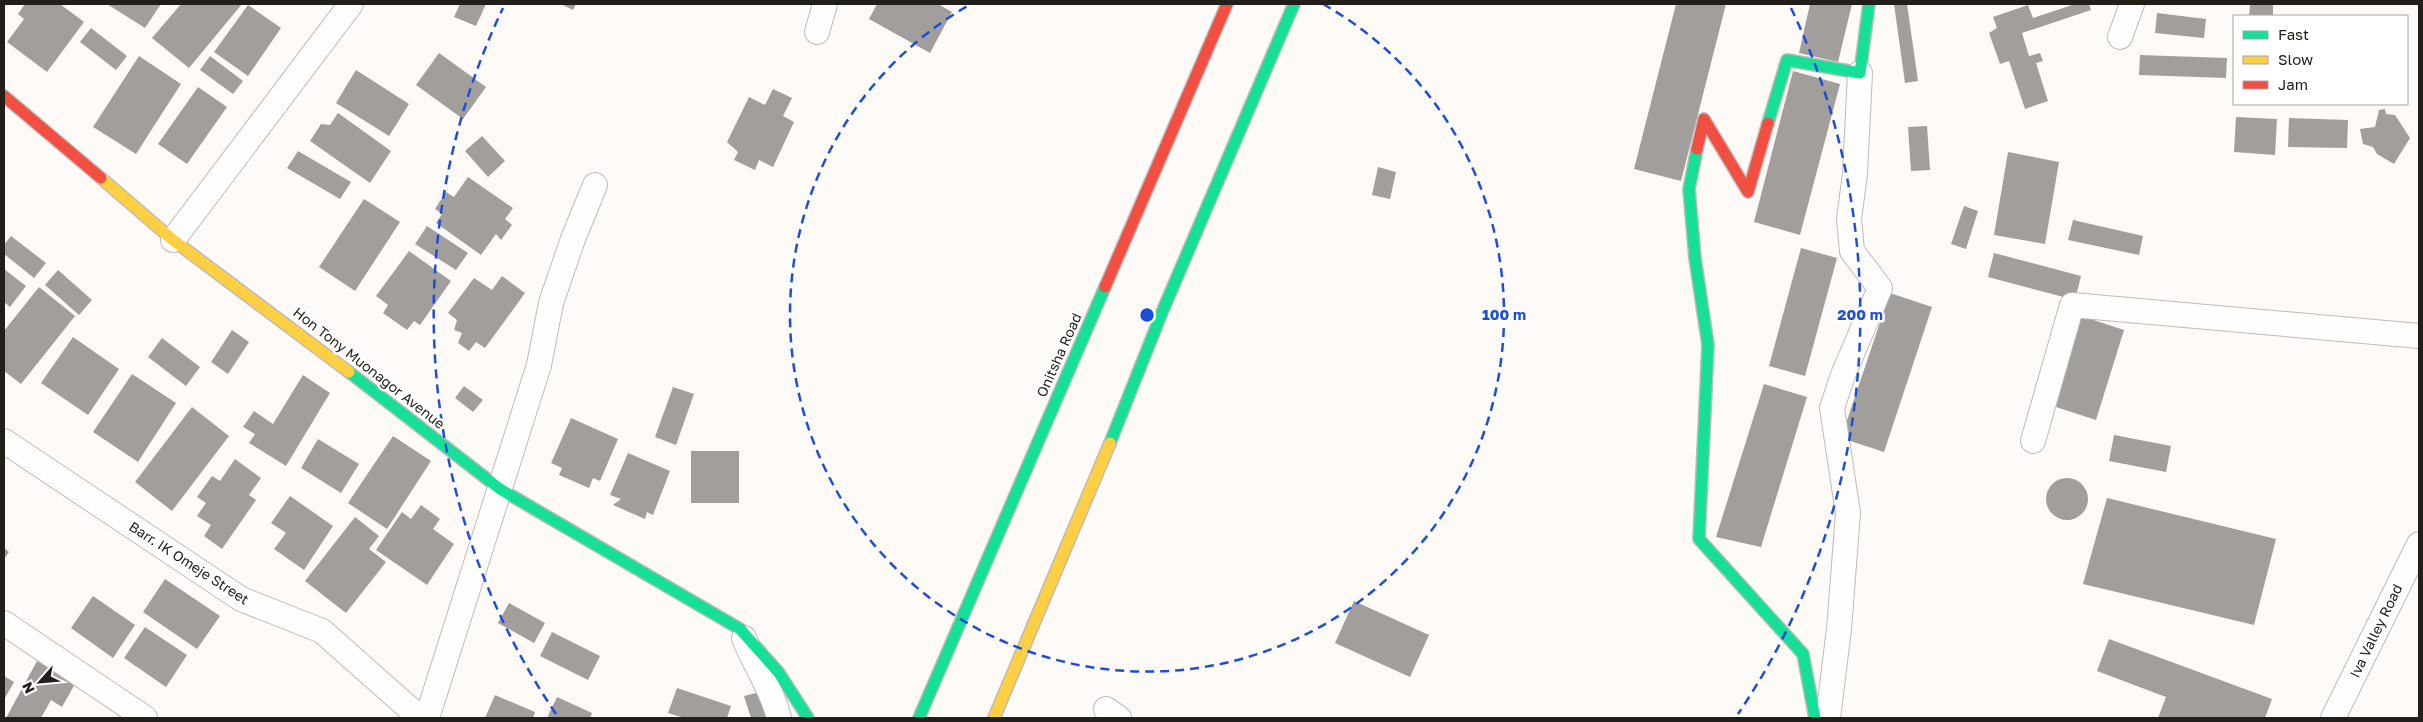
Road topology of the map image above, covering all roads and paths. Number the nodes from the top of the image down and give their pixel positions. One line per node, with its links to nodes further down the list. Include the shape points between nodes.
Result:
1 (825, 4): 7 (street)
2 (1227, 4): 25 (street, Onitsha Road)
3 (1294, 4): 26 (street)
4 (1869, 4): 9 (street)
5 (2132, 4): 8 (street)
6 (348, 5): 12 (street)
7 (817, 32)
8 (2120, 37)
9 (1860, 73): 27 (street, via 1787,60 1748,192 1704,119 1689,189 1708,345 1698,539 1803,654); 28 (street, via 1855,174 1849,219 1851,243 1852,251 1880,288 1832,408 1848,513)
10 (4, 96): 12 (street, Hon Tony Muonagor Avenue)
11 (595, 185): 16 (street, via 572,239 552,303 539,365)
12 (173, 240): 16 (street, Hon Tony Muonagor Avenue)
13 (2419, 336): 15 (street, via 2072,305)
14 (4, 441): 21 (street, Barr. IK Omeje Street, via 241,600 322,631)
15 (2033, 441)
16 (500, 488): 19 (street, Hon Tony Muonagor Avenue); 22 (street)
17 (2419, 544): 29 (street, Iva Valley Road)
18 (4, 623): 20 (street)
19 (740, 629): 23 (street, via 754,666 767,683); 24 (street, Hon Tony Muonagor Avenue, via 779,673)
20 (145, 718)
21 (420, 718)
22 (427, 718)
23 (779, 718)
24 (808, 718)
25 (919, 718)
26 (994, 718)
27 (1815, 718)
28 (1828, 718)
29 (2333, 718)

